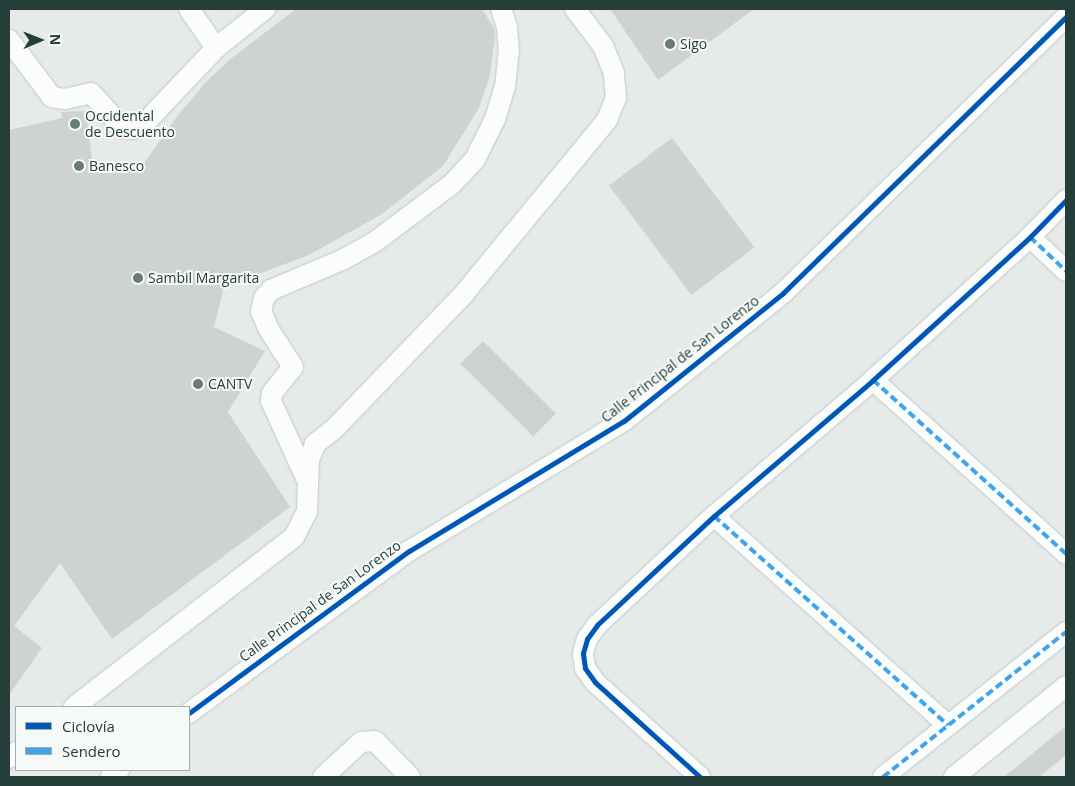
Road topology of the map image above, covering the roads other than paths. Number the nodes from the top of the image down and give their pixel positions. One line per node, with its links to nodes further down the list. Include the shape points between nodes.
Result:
1 (188, 9): 7 (street)
2 (501, 9): 12 (street, via 507,27 509,51 505,87 495,119 474,159 452,184 376,240 344,259 271,290 264,298 261,311 293,367 272,393 271,401)
3 (575, 9): 12 (street, via 603,46 614,73 616,98 607,120 462,296 334,429 315,444)
4 (252, 13): 7 (street)
5 (1066, 17): 18 (street, Calle Principal de San Lorenzo, via 783,293 624,421 409,551)
6 (9, 40): 7 (street, via 52,97 65,99 91,93 123,128 132,129 142,126)
7 (216, 48)
8 (1066, 200): 9 (street)
9 (1030, 237): 10 (street); 11 (street)
10 (1066, 271)
11 (873, 380): 13 (street); 14 (street)
12 (307, 480): 17 (street, via 307,511 294,537)
13 (714, 516): 19 (street); 22 (street, via 597,625 583,653 586,668 595,682)
14 (1066, 554)
15 (1066, 632): 19 (street)
16 (1066, 686): 24 (street)
17 (75, 706)
18 (190, 712)
19 (948, 725): 23 (street)
20 (323, 777): 21 (street, via 361,742 375,741)
21 (410, 777)
22 (700, 777)
23 (883, 777)
24 (954, 777)

